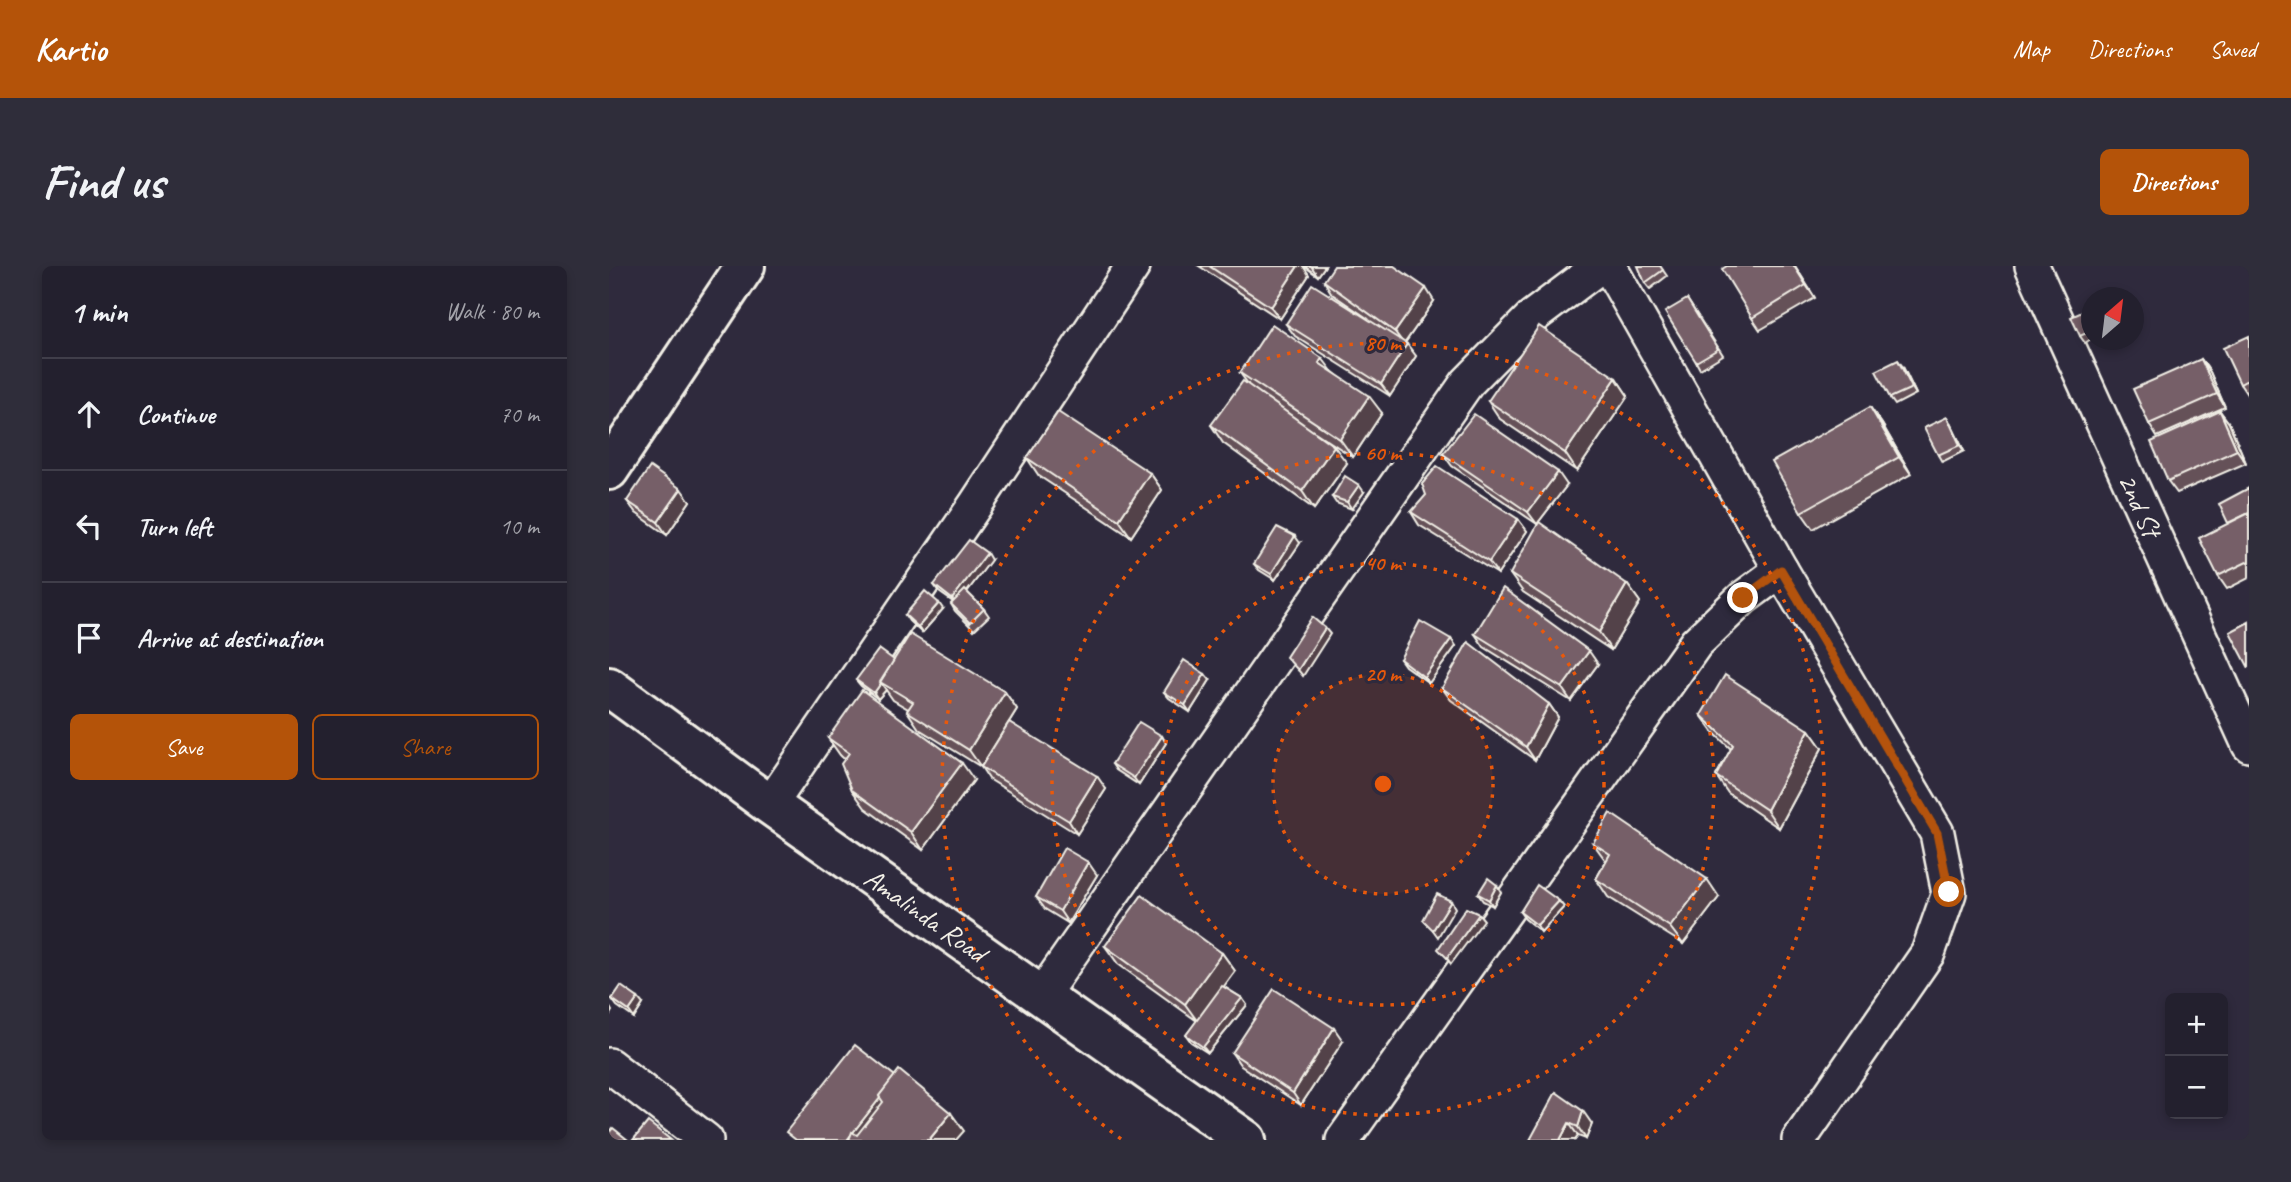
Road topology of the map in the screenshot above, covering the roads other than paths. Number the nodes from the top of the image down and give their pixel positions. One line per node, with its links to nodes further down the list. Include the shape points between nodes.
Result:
1 (745, 266): 6 (street)
2 (1133, 266): 10 (street)
3 (1600, 266): 11 (street, via 1532,317 1467,383)
4 (1609, 266): 7 (street)
5 (2032, 266): 9 (street, 2nd St)
6 (609, 470)
7 (1781, 570): 15 (street, via 1743,598 1696,643); 16 (street, via 1937,833 1949,892 1928,953)
8 (609, 687): 10 (street, Amalinda Road)
9 (2249, 745)
10 (770, 805): 11 (street, Amalinda Road)
11 (1042, 995): 14 (street, Amalinda Road)
12 (609, 1065): 13 (street)
13 (706, 1140)
14 (1246, 1140)
15 (1343, 1140)
16 (1799, 1140)

